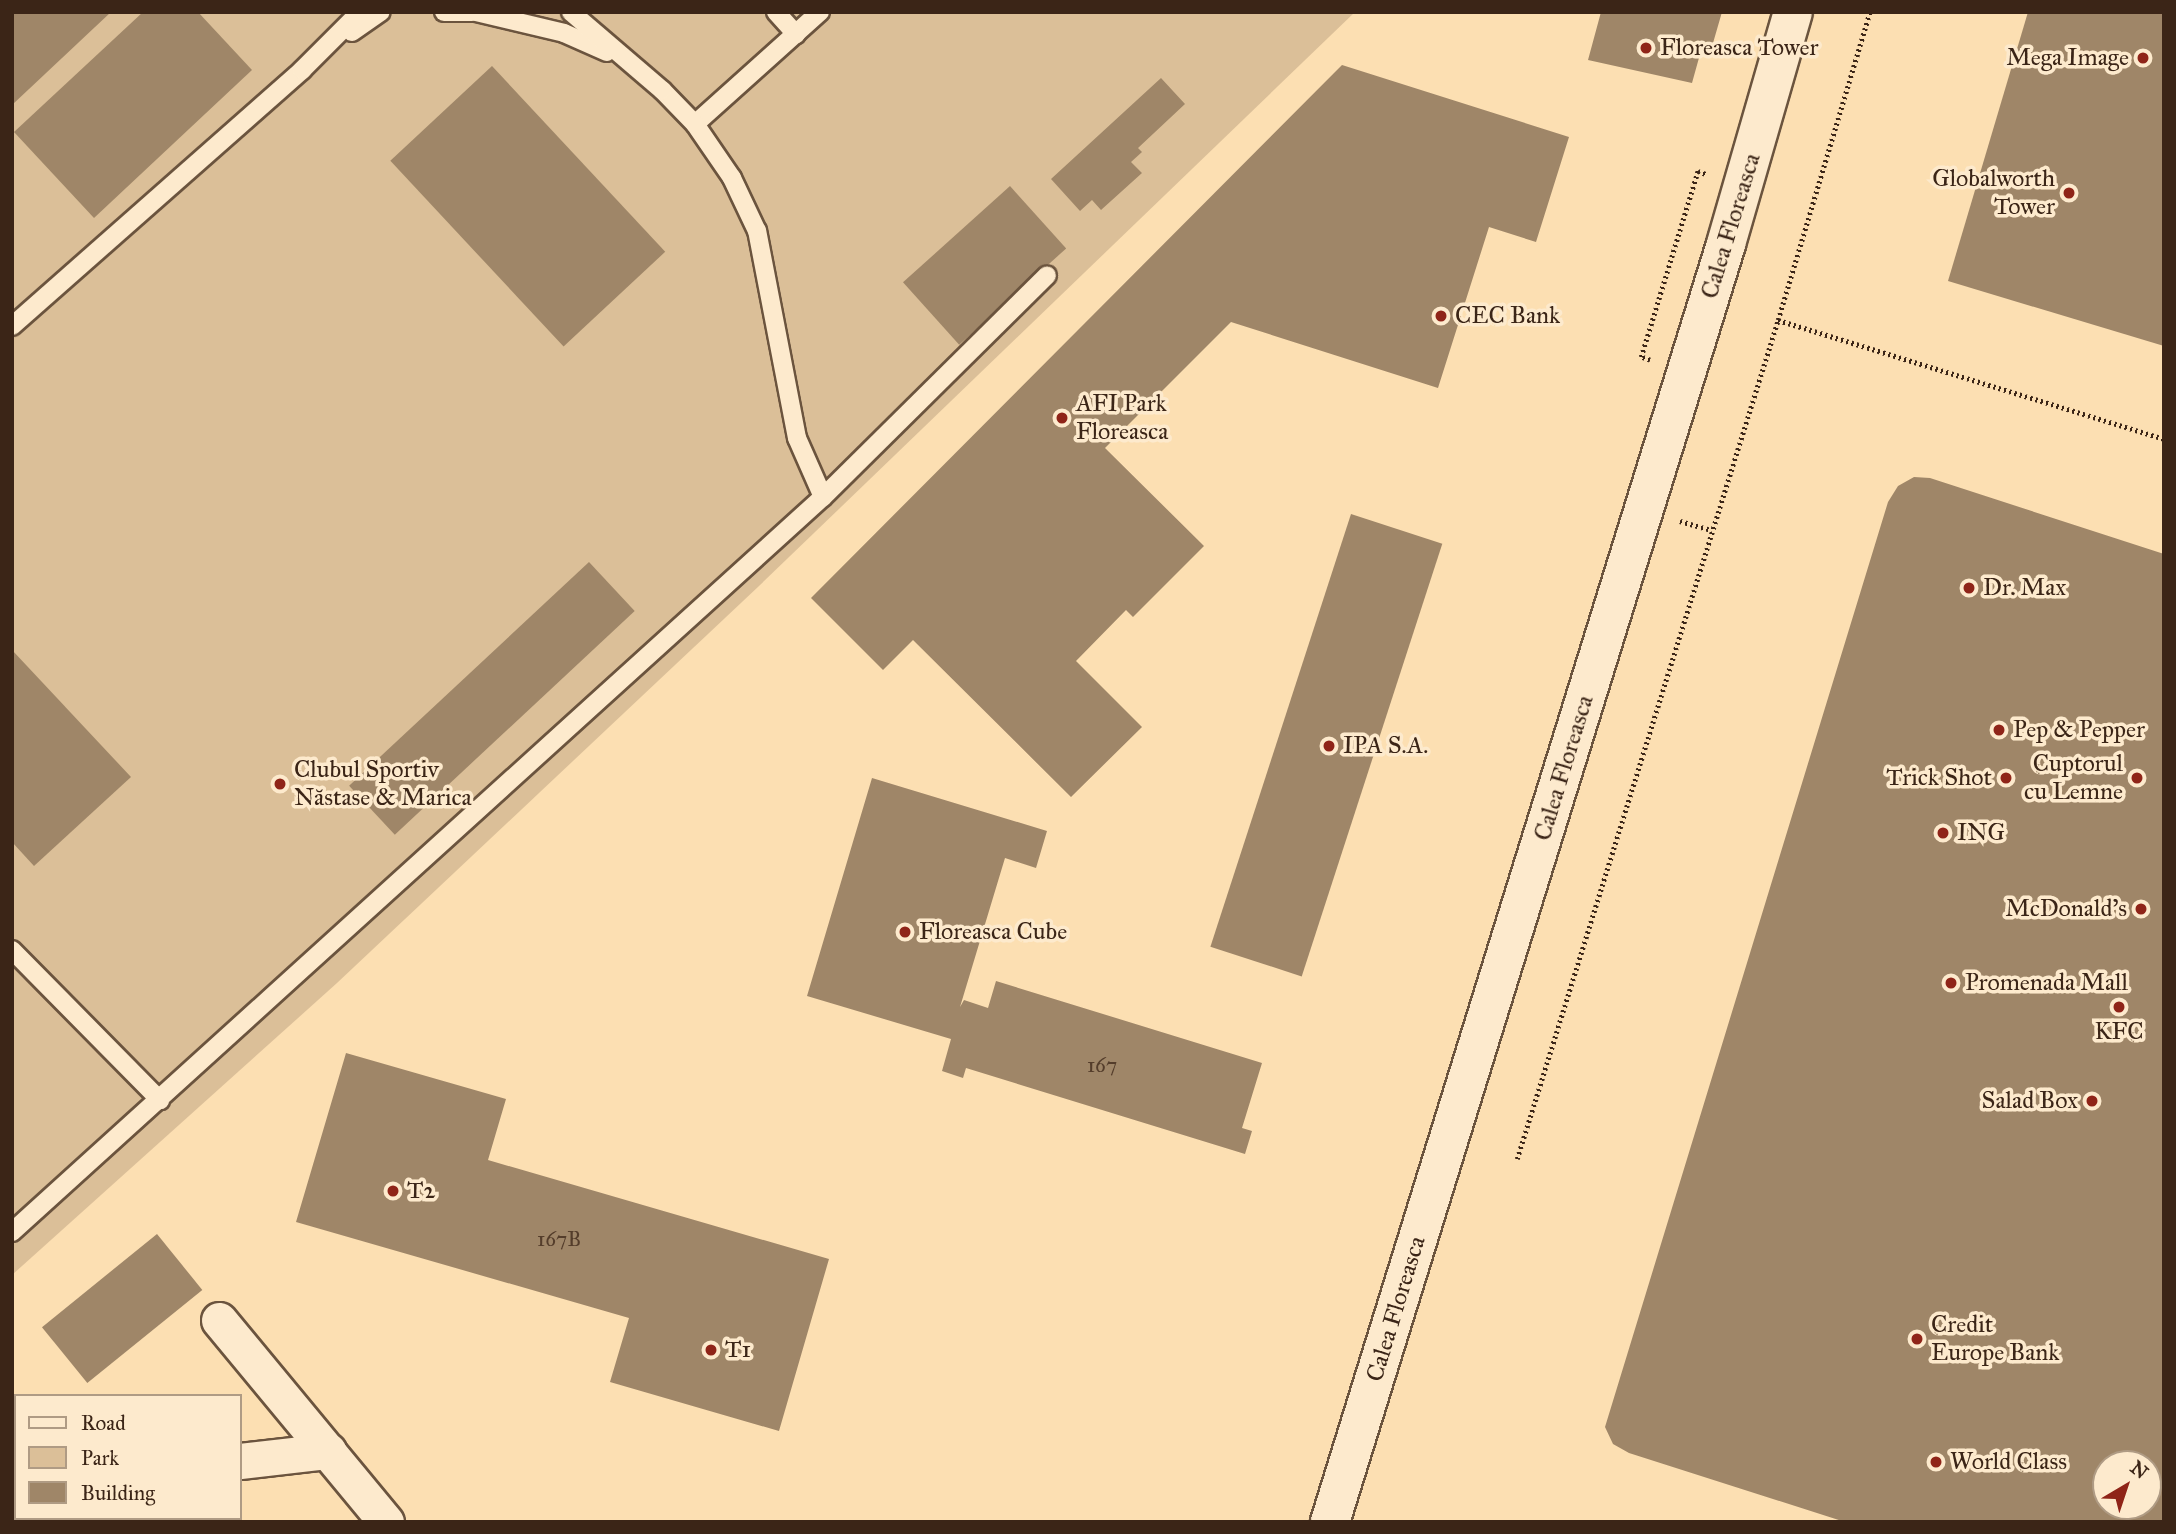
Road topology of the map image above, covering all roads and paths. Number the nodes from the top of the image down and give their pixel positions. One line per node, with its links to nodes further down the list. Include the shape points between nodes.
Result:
1 (360, 12): 12 (lane)
2 (381, 12): 12 (lane)
3 (444, 12): 4 (lane)
4 (474, 12): 11 (lane, via 564,33)
5 (571, 12): 11 (lane)
6 (776, 12): 10 (lane)
7 (820, 12): 10 (lane)
8 (1793, 12): 29 (main road, Calea Floreasca, via 1726,244)
9 (1870, 12): 16 (path)
10 (796, 34): 13 (lane)
11 (620, 58): 13 (lane, via 662,90)
12 (302, 70): 17 (lane)
13 (695, 124): 20 (lane, via 732,178 757,231 797,438)
14 (1698, 172): 18 (path)
15 (1047, 275): 20 (lane)
16 (1779, 320): 19 (path); 23 (path)
17 (12, 326)
18 (1641, 357)
19 (2164, 439)
20 (823, 497): 22 (lane)
21 (12, 950): 22 (lane)
22 (160, 1100): 24 (lane)
23 (1517, 1159)
24 (12, 1232)
25 (219, 1320): 26 (street)
26 (328, 1451): 27 (street); 28 (street)
27 (242, 1461)
28 (386, 1522)
29 (1330, 1522)

